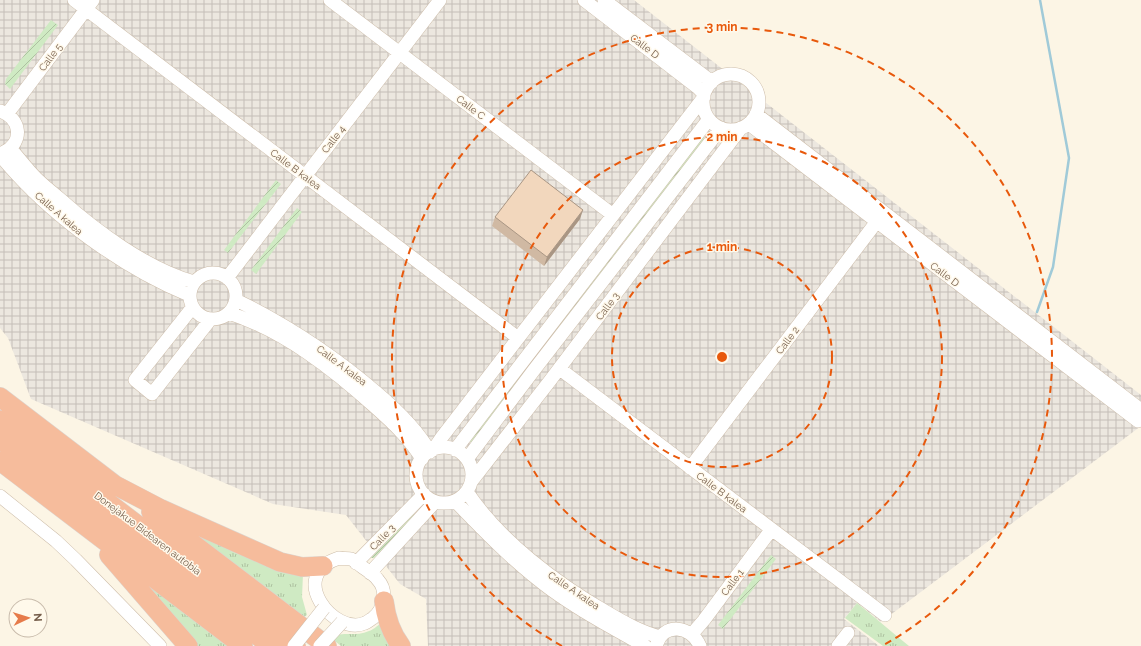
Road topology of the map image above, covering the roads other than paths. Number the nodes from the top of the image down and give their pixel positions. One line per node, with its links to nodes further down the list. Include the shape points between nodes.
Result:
1 (74, 0): 6 (street, Calle B kalea)
2 (330, 0): 7 (street, Calle C)
3 (440, 0): 7 (street, Calle 4)
4 (584, 0): 9 (street, Calle D, via 698,86)
5 (604, 0): 8 (street, Calle D)
6 (89, 4): 10 (street, Calle 5); 15 (street, Calle B kalea)
7 (400, 53): 15 (street, Calle 4); 16 (street, Calle C)
8 (712, 82): 9 (street); 12 (street, via 731,74 745,78 754,87 759,98 759,106)
9 (704, 96): 11 (street, via 705,113); 16 (street)
10 (3, 112): 14 (street, via 12,118 18,130 17,137)
11 (709, 119): 13 (street); 32 (street)
12 (749, 122): 13 (street, via 728,130); 17 (street, Calle D); 26 (street, Calle 3)
13 (721, 128): 34 (street, Calle 3)
14 (3, 152): 19 (street, Calle A kalea, via 81,217 126,249 178,277); 20 (street, Calle A kalea, via 12,171 64,219 134,267)
15 (305, 176): 18 (street, Calle 4); 25 (street, Calle B kalea)
16 (613, 215): 25 (street)
17 (880, 217): 28 (street, Calle D); 29 (street, Calle D, via 1138,421); 36 (street, Calle 2)
18 (227, 278): 19 (street, via 213,273 206,274); 21 (street, via 234,288)
19 (194, 282): 20 (street)
20 (189, 295): 22 (street)
21 (236, 300): 23 (street); 33 (street, Calle A kalea, via 295,332 359,377 423,438)
22 (192, 308): 24 (street, via 197,314); 24 (street, via 135,380 152,394)
23 (229, 313): 24 (street); 33 (street, Calle A kalea, via 246,318 305,351 354,388 397,427 417,450)
24 (210, 320)
25 (518, 338): 33 (street)
26 (560, 369): 36 (street, Calle B kalea); 38 (street, Calle 3)
27 (0, 397): 37 (highway)
28 (1141, 410)
29 (1141, 418)
30 (0, 420): 59 (highway, Donejakue Bidearen autobia)
31 (0, 439): 58 (highway, Donejakue Bidearen autobia)
32 (455, 450): 33 (street, via 440,448); 34 (street)
33 (429, 453): 39 (street, via 417,471 419,487)
34 (467, 459): 38 (street, via 472,470)
35 (0, 461): 43 (highway)
36 (690, 468): 44 (street, Calle B kalea)
37 (116, 485): 46 (highway, via 161,509 280,562 302,567); 61 (highway)
38 (469, 487): 41 (street); 54 (street, Calle A kalea, via 478,508 512,543 555,579)
39 (424, 494): 42 (street); 45 (street, Calle 3)
40 (0, 496): 55 (street, via 56,541)
41 (455, 501): 42 (street); 63 (street, Calle A kalea, via 496,543 548,587 593,618)
42 (435, 502): 47 (street, Calle 3)
43 (84, 525): 56 (highway); 57 (highway)
44 (772, 530): 50 (street, Calle B kalea); 53 (street, Calle 1)
45 (356, 563): 46 (street, via 351,559 339,558); 47 (street)
46 (323, 566): 49 (street, via 316,576 315,587 317,598)
47 (370, 572): 48 (street, via 382,587)
48 (384, 601): 51 (street, via 377,614 365,624 353,626); 62 (highway, via 390,628)
49 (324, 608): 51 (street); 59 (street, bridge)
50 (885, 615)
51 (342, 622): 60 (street, bridge)
52 (848, 633): 65 (street)
53 (692, 634): 54 (street, via 686,630 672,630); 64 (street)
54 (658, 641)
55 (160, 646)
56 (188, 646)
57 (243, 646)
58 (271, 646)
59 (295, 646)
60 (320, 646)
61 (327, 646)
62 (401, 646)
63 (645, 646)
64 (700, 646)
65 (838, 646)

